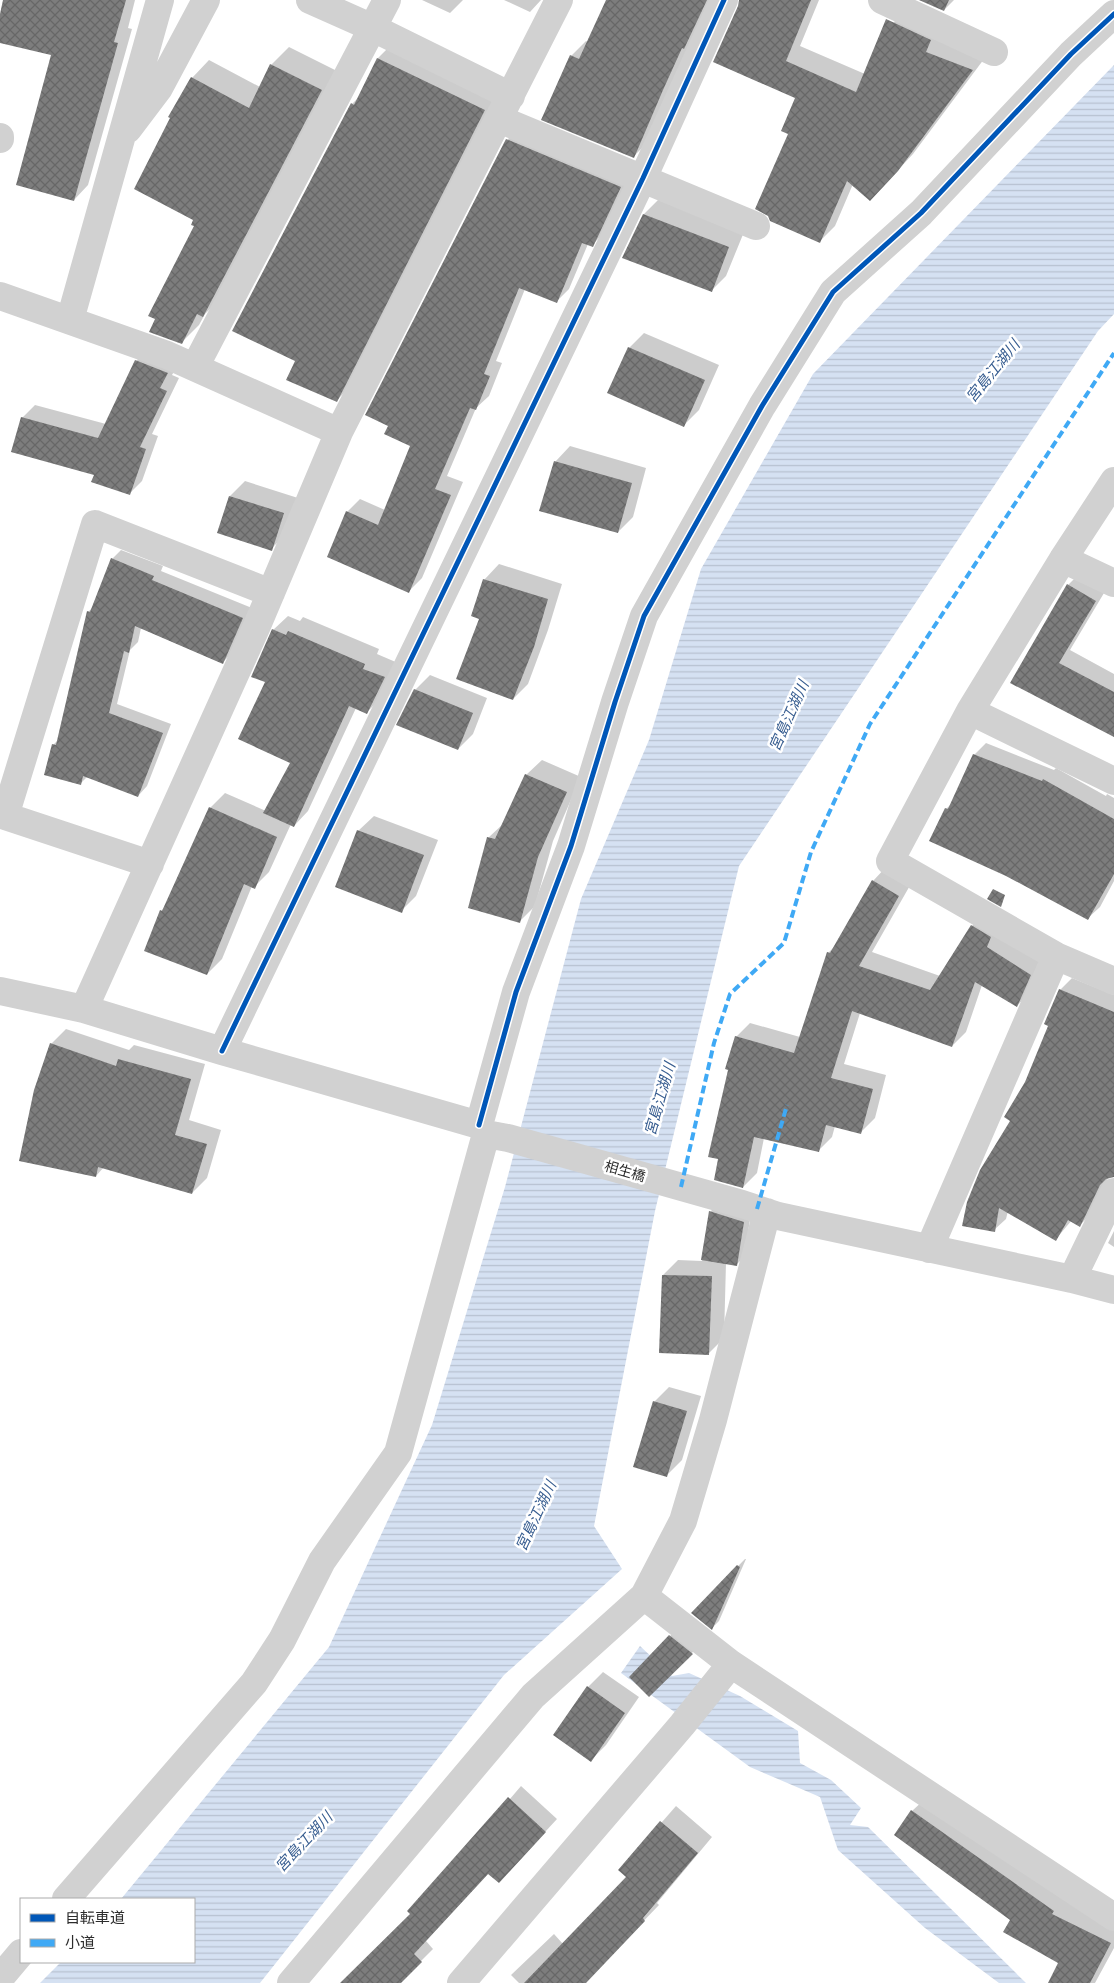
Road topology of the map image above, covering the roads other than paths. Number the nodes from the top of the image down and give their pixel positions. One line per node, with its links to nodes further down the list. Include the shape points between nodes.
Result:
1 (160, 0): 12 (street)
2 (206, 0): 12 (street, via 159,88)
3 (310, 0): 9 (street)
4 (386, 0): 9 (street)
5 (559, 0): 11 (street)
6 (724, 0): 13 (street)
7 (882, 0): 10 (street)
8 (1114, 14): 31 (street, via 1071,54 921,213 833,292 762,406 644,616 614,702 571,846 516,992)
9 (373, 28): 11 (street); 17 (street)
10 (994, 52)
11 (505, 108): 13 (street); 18 (street)
12 (120, 140): 16 (street)
13 (643, 178): 14 (street); 30 (street)
14 (756, 226)
15 (0, 296): 16 (street)
16 (70, 320): 17 (street)
17 (195, 367): 18 (street)
18 (339, 432): 22 (street)
19 (1114, 481): 20 (street)
20 (1063, 559): 21 (street); 23 (street)
21 (1114, 583)
22 (271, 592): 25 (street); 25 (street, via 95,524 6,816)
23 (970, 711): 24 (street); 26 (street, via 890,861)
24 (1114, 781)
25 (150, 864): 29 (street)
26 (1056, 956): 27 (street); 34 (street)
27 (1114, 981)
28 (0, 991): 29 (street, 相生橋)
29 (84, 1009): 30 (street, 相生橋)
30 (222, 1051): 31 (street, 相生橋)
31 (491, 1133): 33 (street, 相生橋); 39 (street, via 398,1453 322,1561 282,1640 254,1684)
32 (1114, 1192): 35 (street)
33 (754, 1208): 34 (street, 相生橋); 37 (street, via 713,1420 683,1521)
34 (929, 1249): 35 (street, 相生橋)
35 (1072, 1279): 36 (street, 相生橋)
36 (1114, 1290)
37 (644, 1596): 38 (street); 43 (street, via 533,1696)
38 (731, 1664): 40 (street); 44 (street)
39 (67, 1898)
40 (1114, 1917)
41 (20, 1954): 42 (street)
42 (0, 1978)
43 (291, 1983)
44 (461, 1983)

